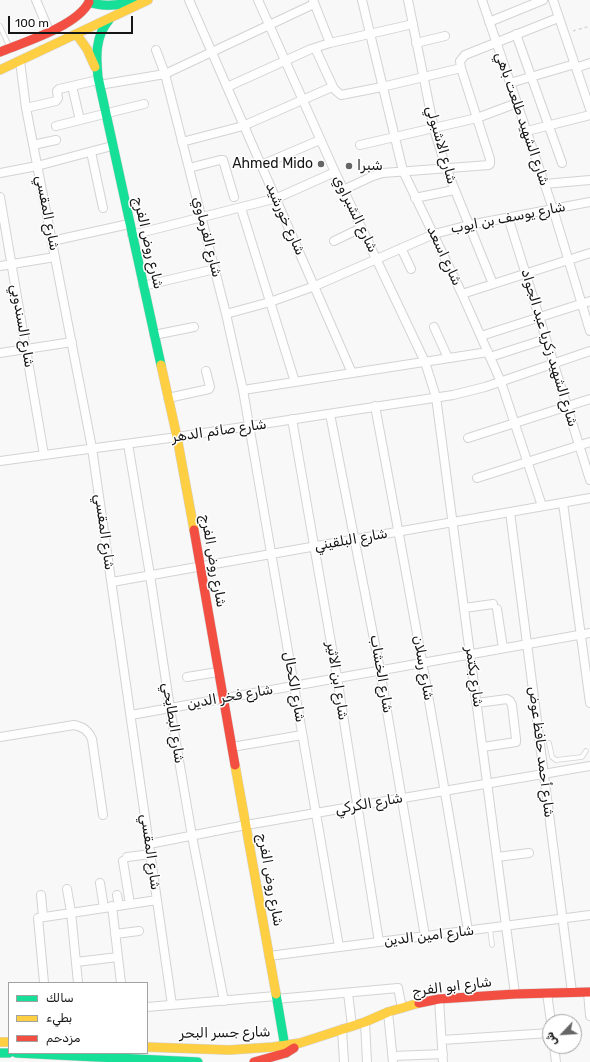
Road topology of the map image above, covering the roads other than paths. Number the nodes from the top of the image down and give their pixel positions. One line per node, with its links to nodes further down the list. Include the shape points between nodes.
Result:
1 (36, 0): 18 (street)
2 (189, 0): 30 (street, شارع خورشيد)
3 (258, 0): 16 (street, شارع الشبراوي)
4 (362, 0): 19 (street, شارع اسعد)
5 (408, 0): 15 (street, شارع الاشبولي)
6 (482, 0): 14 (street, شارع الشهيد طلعت باهي)
7 (543, 0): 14 (street)
8 (553, 0): 12 (street)
9 (89, 1): 10 (street, via 103,6); 18 (street, via 77,16)
10 (146, 1): 13 (street)
11 (313, 2): 16 (street); 25 (street)
12 (558, 18): 20 (street); 34 (street)
13 (109, 20): 21 (street); 40 (street, شارع روض الفرج, via 104,25 97,46)
14 (489, 22): 23 (street, شارع الشهيد طلعت باهي)
15 (413, 24): 19 (street); 24 (street, شارع الاشبولي)
16 (268, 25): 30 (street); 32 (street, شارع الشبراوي)
17 (0, 26): 26 (lane)
18 (49, 31): 26 (street)
19 (370, 34): 25 (street); 45 (street, شارع اسعد)
20 (516, 34): 23 (street); 39 (street)
21 (77, 35): 31 (street); 40 (street, شارع روض الفرج, via 87,49)
22 (445, 36): 24 (street)
23 (496, 42): 35 (street, via 462,57); 41 (street, شارع الشهيد طلعت باهي)
24 (416, 43): 38 (street, شارع الاشبولي)
25 (330, 44): 27 (street)
26 (10, 48): 29 (street)
27 (315, 48): 32 (street); 44 (street)
28 (156, 50): 37 (street, شارع الفرماوي)
29 (0, 52)
30 (211, 52): 37 (street); 43 (street, شارع خورشيد)
31 (20, 61): 36 (street); 49 (street, شارع المقسي)
32 (284, 61): 43 (street); 46 (street, شارع الشبراوي)
33 (590, 63): 34 (street)
34 (575, 66): 39 (street); 50 (street)
35 (461, 68): 38 (street); 53 (street)
36 (1, 70)
37 (165, 74): 40 (street); 63 (street, شارع الفرماوي)
38 (424, 76): 45 (street); 58 (street, شارع الاشبولي)
39 (530, 77): 41 (street); 57 (street)
40 (98, 81): 42 (street); 51 (street, شارع روض الفرج)
41 (510, 83): 47 (street, شارع الشهيد طلعت باهي)
42 (72, 86): 49 (street, via 58,90 58,98 54,102); 54 (street)
43 (227, 87): 56 (street, شارع خورشيد)
44 (332, 87): 45 (street, via 335,92 344,95); 46 (street)
45 (382, 87): 60 (street, شارع اسعد)
46 (302, 100): 56 (street); 62 (street, شارع الشبراوي)
47 (517, 103): 53 (street); 59 (street, شارع الشهيد طلعت باهي)
48 (144, 104): 51 (street)
49 (26, 108): 64 (street, شارع المقسي)
50 (590, 109)
51 (106, 114): 54 (street); 66 (street, شارع روض الفرج)
52 (590, 115): 57 (street)
53 (477, 118): 58 (street); 72 (street, via 490,164)
54 (80, 120): 55 (street)
55 (56, 126)
56 (243, 126): 63 (street); 69 (street, شارع خورشيد)
57 (548, 126): 59 (street); 68 (street)
58 (434, 129): 60 (street); 72 (street, شارع الاشبولي)
59 (526, 131): 77 (street, شارع الشهيد طلعت باهي)
60 (394, 137): 65 (street); 73 (street, شارع اسعد)
61 (56, 140): 64 (street)
62 (320, 140): 69 (street); 74 (street, شارع الشبراوي)
63 (182, 142): 71 (street, شارع الفرماوي)
64 (33, 145): 70 (street, شارع المقسي)
65 (360, 145)
66 (112, 146): 67 (street); 90 (street, شارع روض الفرج)
67 (91, 152): 70 (street); 85 (street)
68 (562, 163)
69 (261, 165): 82 (street, شارع خورشيد)
70 (37, 166): 75 (street); 95 (street, شارع المقسي)
71 (189, 168): 81 (street, via 222,160); 89 (street, شارع الفرماوي)
72 (446, 168): 73 (street); 79 (street, شارع الاشبولي)
73 (403, 171): 78 (street, via 382,173); 83 (street, شارع اسعد)
74 (335, 172): 78 (street, شارع الشبراوي); 82 (street)
75 (0, 173)
76 (590, 180): 77 (street)
77 (544, 184): 87 (street, شارع الشهيد طلعت باهي)
78 (343, 190): 92 (street, شارع الشبراوي)
79 (454, 190): 83 (street); 91 (street, شارع الاشبولي)
80 (0, 197): 102 (street, شارع السندوبي)
81 (234, 197)
82 (277, 198): 86 (street); 109 (street, شارع خورشيد)
83 (416, 198): 93 (street, شارع اسعد)
84 (590, 202): 87 (street, شارع يوسف بن ايوب)
85 (103, 208)
86 (241, 208): 89 (street); 112 (street)
87 (553, 209): 88 (street, شارع يوسف بن ايوب); 101 (street, شارع الشهيد طلعت باهي)
88 (508, 217): 91 (street, شارع يوسف بن ايوب); 106 (street, شارع الشهيد زكريا عبد الجواد)
89 (202, 218): 94 (street); 104 (street, شارع الفرماوي)
90 (130, 224): 94 (street, شارع روض الفرج); 95 (street)
91 (469, 225): 93 (street, شارع يوسف بن ايوب); 107 (street, شارع الاشبولي)
92 (362, 228): 96 (street); 100 (street, شارع الشبراوي)
93 (434, 234): 97 (street, شارع يوسف بن ايوب); 110 (street, شارع اسعد)
94 (132, 235): 108 (street, شارع روض الفرج)
95 (52, 241): 99 (street, شارع المقسي)
96 (334, 241)
97 (401, 248): 100 (street, شارع يوسف بن ايوب); 105 (street)
98 (590, 253): 101 (street)
99 (55, 257): 102 (street); 122 (street, شارع المقسي)
100 (377, 259): 109 (street, شارع يوسف بن ايوب); 128 (street, شارع الشبراوي)
101 (568, 260): 106 (street); 113 (street, شارع الشهيد طلعت باهي)
102 (12, 264): 103 (street); 123 (street, شارع السندوبي)
103 (0, 266)
104 (215, 269): 108 (street); 114 (street, شارع الفرماوي)
105 (411, 269)
106 (526, 274): 107 (street); 115 (street, شارع الشهيد زكريا عبد الجواد)
107 (493, 284): 110 (street)
108 (143, 286): 119 (street, شارع روض الفرج)
109 (315, 286): 112 (street, شارع يوسف بن ايوب); 131 (street, شارع خورشيد)
110 (462, 294): 120 (street, شارع اسعد)
111 (590, 301): 113 (street)
112 (270, 302): 114 (street, شارع يوسف بن ايوب); 132 (street)
113 (582, 304): 115 (street); 118 (street, شارع الشهيد طلعت باهي)
114 (226, 314): 134 (street, شارع الفرماوي)
115 (540, 318): 120 (street); 121 (street, شارع الشهيد زكريا عبد الجواد)
116 (194, 327): 119 (street)
117 (434, 327): 127 (street)
118 (590, 331)
119 (154, 335): 136 (street, شارع روض الفرج)
120 (481, 336): 126 (street, شارع اسعد)
121 (546, 339): 126 (street); 129 (street, شارع الشهيد زكريا عبد الجواد)
122 (72, 342): 123 (street); 149 (street, شارع المقسي)
123 (26, 349): 125 (street); 150 (street, شارع السندوبي)
124 (590, 351): 129 (street, شارع صائم الدهر)
125 (0, 353)
126 (489, 355): 127 (street); 133 (street, شارع اسعد)
127 (448, 358): 128 (street)
128 (425, 362): 131 (street); 135 (street, شارع بكتمر)
129 (554, 363): 133 (street, شارع صائم الدهر); 139 (street, شارع الشهيد زكريا عبد الجواد)
130 (206, 370): 136 (street, via 209,389)
131 (352, 373): 132 (street)
132 (295, 382): 134 (street)
133 (501, 382): 135 (street, شارع صائم الدهر); 142 (street, شارع اسعد)
134 (243, 390): 143 (street, شارع الفرماوي)
135 (436, 397): 138 (street, شارع صائم الدهر); 159 (street, شارع بكتمر)
136 (168, 398): 144 (street, شارع روض الفرج)
137 (590, 399): 139 (street)
138 (375, 406): 140 (street, شارع صائم الدهر); 160 (street, شارع رسلان)
139 (567, 406): 142 (street); 148 (street, شارع الشهيد زكريا عبد الجواد)
140 (330, 414): 141 (street, شارع صائم الدهر); 161 (street, شارع الخشاب)
141 (292, 420): 143 (street, شارع صائم الدهر); 162 (street, شارع ابن الاثير)
142 (514, 422): 145 (street); 152 (street, شارع اسعد)
143 (249, 426): 144 (street, شارع صائم الدهر); 163 (street, شارع الكحال)
144 (177, 437): 147 (street, شارع صائم الدهر); 164 (street, شارع روض الفرج)
145 (468, 438)
146 (590, 442): 148 (street)
147 (128, 444): 149 (street, شارع صائم الدهر); 165 (street, شارع البطايحي)
148 (579, 446): 152 (street); 154 (street, شارع الشهيد زكريا عبد الجواد)
149 (92, 448): 150 (street, شارع صائم الدهر); 166 (street, شارع المقسي)
150 (44, 455): 151 (street, شارع صائم الدهر)
151 (0, 461)
152 (528, 462): 153 (street); 157 (street, شارع اسعد)
153 (477, 478)
154 (590, 480)
155 (590, 498): 156 (street, شارع البلقيني)
156 (564, 503): 157 (street, شارع البلقيني); 169 (street)
157 (542, 506): 158 (street, شارع البلقيني)
158 (510, 512): 159 (street, شارع البلقيني); 170 (street, شارع أحمد حافظ عوض)
159 (452, 522): 160 (street, شارع البلقيني); 167 (street, شارع بكتمر)
160 (399, 532): 161 (street, شارع البلقيني); 173 (street, شارع رسلان)
161 (355, 539): 162 (street, شارع البلقيني); 174 (street, شارع الخشاب)
162 (315, 546): 163 (street, شارع البلقيني); 177 (street, شارع ابن الاثير)
163 (271, 554): 164 (street, شارع البلقيني); 178 (street, شارع الكحال)
164 (200, 567): 165 (street, شارع البلقيني); 175 (street, شارع روض الفرج)
165 (150, 575): 166 (street, شارع البلقيني); 182 (street, شارع البطايحي)
166 (112, 582): 183 (street, شارع المقسي)
167 (464, 608): 171 (street, via 495,606); 172 (street, شارع بكتمر)
168 (590, 633): 169 (street, شارع فخر الدين)
169 (581, 634): 170 (street, شارع فخر الدين); 181 (street)
170 (527, 644): 171 (street, شارع فخر الدين); 193 (street, شارع أحمد حافظ عوض)
171 (503, 648): 172 (street, شارع فخر الدين)
172 (470, 654): 173 (street, شارع فخر الدين); 180 (street, شارع بكتمر)
173 (422, 662): 174 (street, شارع فخر الدين); 195 (street, شارع رسلان)
174 (380, 670): 177 (street, شارع فخر الدين); 196 (street, شارع الخشاب)
175 (218, 672): 176 (street); 179 (street, شارع روض الفرج)
176 (187, 677)
177 (337, 677): 178 (street, شارع فخر الدين); 197 (street, شارع ابن الاثير)
178 (294, 685): 179 (street, شارع فخر الدين); 184 (street, شارع الكحال)
179 (223, 698): 182 (street, شارع فخر الدين); 187 (street, شارع روض الفرج)
180 (477, 703): 188 (street, شارع بكتمر); 188 (street, via 507,699 512,705 516,742)
181 (590, 703)
182 (170, 708): 183 (street, شارع فخر الدين); 201 (street, شارع البطايحي)
183 (131, 715): 202 (street, شارع المقسي)
184 (302, 735): 187 (street); 198 (street, شارع الكحال)
185 (0, 736): 199 (street, via 74,725 82,727 92,739)
186 (549, 742): 190 (lane, via 554,760)
187 (232, 747): 200 (street, شارع روض الفرج)
188 (483, 747): 194 (street, شارع بكتمر)
189 (586, 751): 190 (lane, via 582,757)
190 (569, 759): 192 (lane)
191 (590, 766): 192 (street, شارع الكركي)
192 (570, 770): 193 (street, شارع الكركي)
193 (544, 774): 194 (street, شارع الكركي); 216 (street, شارع أحمد حافظ عوض)
194 (488, 784): 195 (street, شارع الكركي); 205 (street, شارع بكتمر)
195 (445, 791): 196 (street, شارع الكركي); 220 (street, شارع رسلان)
196 (402, 798): 197 (street, شارع الكركي); 222 (street, شارع الخشاب)
197 (358, 806): 198 (street, شارع الكركي); 223 (street, شارع ابن الاثير)
198 (316, 813): 200 (street, شارع الكركي); 225 (street, شارع الكحال)
199 (103, 815)
200 (246, 825): 201 (street, شارع الكركي); 227 (street, شارع روض الفرج)
201 (192, 836): 202 (street, شارع الكركي); 239 (street, شارع البطايحي)
202 (149, 844): 204 (street, شارع المقسي)
203 (529, 853): 205 (street)
204 (151, 854): 210 (street, شارع المقسي); 211 (street, via 125,859)
205 (497, 857): 217 (street, شارع بكتمر)
206 (100, 883): 212 (street)
207 (68, 889): 213 (street)
208 (118, 894): 212 (street)
209 (41, 895): 215 (street)
210 (157, 900): 211 (street); 240 (street, شارع المقسي)
211 (130, 904): 212 (street)
212 (111, 907): 213 (street); 221 (street)
213 (72, 912): 215 (street); 228 (street)
214 (590, 915): 216 (street, شارع امين الدين)
215 (41, 917): 229 (street)
216 (563, 919): 217 (street, شارع امين الدين); 232 (street, شارع أحمد حافظ عوض)
217 (506, 926): 218 (street, شارع امين الدين); 236 (street, شارع بكتمر)
218 (490, 928): 220 (street, شارع امين الدين); 224 (lane)
219 (139, 931): 221 (street)
220 (468, 931): 222 (street, شارع امين الدين)
221 (115, 934): 226 (street)
222 (425, 936): 223 (street, شارع امين الدين)
223 (379, 942): 225 (street, شارع امين الدين)
224 (492, 945)
225 (339, 947): 227 (street, شارع امين الدين)
226 (118, 956): 228 (street); 231 (street)
227 (269, 956): 237 (street, شارع روض الفرج)
228 (76, 962): 230 (street)
229 (44, 982)
230 (78, 982)
231 (121, 982)
232 (572, 992): 233 (street, شارع ابو الفرج); 235 (street, شارع ابو الفرج)
233 (589, 992): 245 (street)
234 (348, 993): 237 (street); 242 (street, via 398,988); 247 (street)
235 (547, 993): 236 (street, شارع ابو الفرج); 244 (street)
236 (514, 994): 238 (street, شارع ابو الفرج)
237 (276, 998): 239 (street); 254 (street, شارع روض الفرج)
238 (439, 999): 242 (street, شارع ابو الفرج); 250 (street)
239 (224, 1001): 240 (street)
240 (172, 1005): 241 (street)
241 (148, 1007)
242 (402, 1008): 243 (street, شارع ابو الفرج)
243 (388, 1012): 246 (street, شارع ابو الفرج); 258 (street)
244 (550, 1014)
245 (590, 1016)
246 (365, 1022): 247 (street, شارع ابو الفرج); 262 (street)
247 (352, 1026): 248 (street, شارع ابو الفرج)
248 (342, 1030): 251 (street, شارع ابو الفرج); 261 (street)
249 (542, 1034): 250 (street)
250 (442, 1040): 256 (street)
251 (300, 1043): 254 (street, شارع جسر البحر)
252 (148, 1047): 254 (street, شارع جسر البحر, via 257,1049)
253 (19, 1054): 255 (street, شارع جسر البحر)
254 (286, 1054): 260 (street, شارع جسر البحر)
255 (32, 1058): 257 (street, شارع جسر البحر)
256 (443, 1058): 258 (street)
257 (99, 1059): 259 (street, شارع جسر البحر)
258 (393, 1059)
259 (198, 1062)
260 (254, 1062)
261 (344, 1062)
262 (367, 1062)

